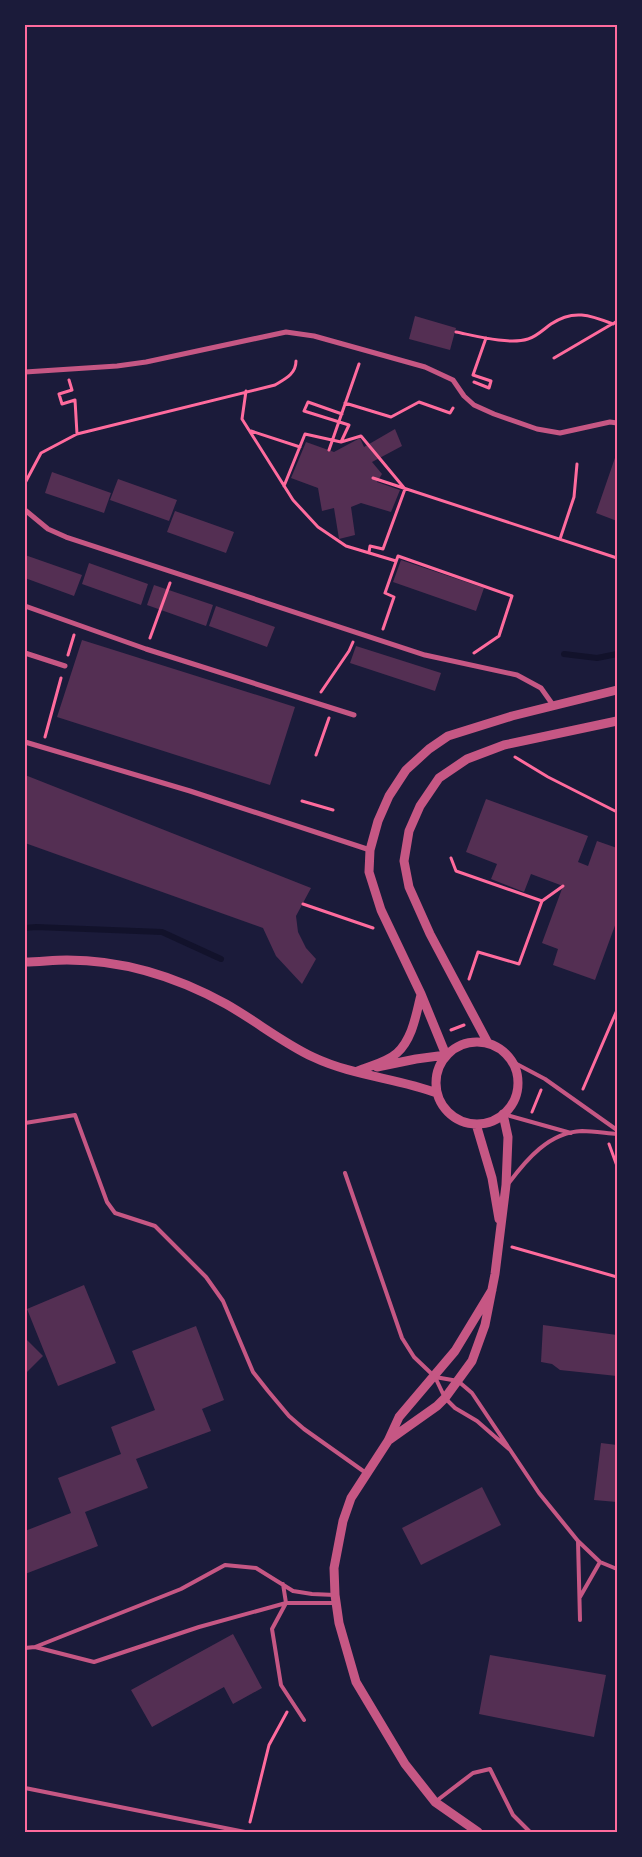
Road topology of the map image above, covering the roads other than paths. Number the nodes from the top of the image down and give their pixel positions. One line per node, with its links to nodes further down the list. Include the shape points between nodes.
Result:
1 (25, 372): 2 (street, via 146,362 286,332 314,336 425,367 453,380 474,405 537,429 560,433)
2 (617, 423)
3 (25, 510): 8 (street, via 48,530 173,573 425,655 517,675 541,688)
4 (25, 606): 9 (street, via 146,649)
5 (25, 652): 6 (street)
6 (65, 666)
7 (617, 690): 8 (street)
8 (553, 706): 12 (street, via 468,729 448,736 429,749 406,770 389,796)
9 (354, 715)
10 (617, 721): 15 (street, via 504,744 467,759 439,778 420,806 409,831 404,861 409,887 434,942)
11 (25, 742): 12 (street, via 190,791)
12 (370, 850): 14 (street, via 369,872 381,910)
13 (25, 962): 18 (street, via 67,960 105,963 158,973 227,1005 312,1057)
14 (421, 994): 16 (street); 18 (street, via 406,1043 388,1059)
15 (488, 1043): 16 (street, via 463,1044); 17 (street, via 499,1048)
16 (446, 1055): 18 (street); 19 (street, via 435,1082)
17 (512, 1061): 20 (street, via 517,1090); 23 (lane, via 545,1079)
18 (358, 1072): 19 (street)
19 (437, 1093): 22 (street, via 442,1105 452,1115)
20 (503, 1114): 22 (street); 24 (lane); 26 (street, via 508,1137)
21 (25, 1122): 34 (lane, via 75,1115 107,1202 115,1213 155,1226 206,1277 223,1301 253,1372 268,1391 304,1429)
22 (476, 1124): 27 (street, via 492,1178)
23 (617, 1132): 24 (lane)
24 (571, 1133): 26 (lane, via 540,1148)
25 (345, 1173): 29 (lane, via 402,1338 414,1357)
26 (506, 1185): 27 (street)
27 (500, 1229): 28 (street)
28 (492, 1290): 29 (street, via 455,1351); 30 (street, via 485,1325 472,1361)
29 (434, 1377): 30 (lane); 31 (lane); 32 (street, via 400,1418)
30 (458, 1382): 31 (street); 33 (lane, via 472,1393)
31 (445, 1398): 32 (street); 33 (lane)
32 (388, 1441): 34 (street)
33 (509, 1449): 35 (lane)
34 (366, 1473): 39 (street, via 351,1498 344,1521 334,1568)
35 (578, 1542): 36 (lane); 40 (lane)
36 (600, 1562): 37 (lane); 40 (lane)
37 (617, 1569)
38 (283, 1584): 39 (lane, via 293,1590); 41 (lane); 43 (lane, via 256,1568 225,1564 180,1589)
39 (336, 1598): 41 (lane); 47 (street, via 339,1623 356,1682 405,1764)
40 (579, 1599): 42 (lane)
41 (286, 1603): 43 (lane, via 199,1627 94,1662); 45 (lane, via 272,1629 281,1685)
42 (580, 1620)
43 (35, 1647): 44 (lane)
44 (25, 1648)
45 (304, 1720)
46 (25, 1788): 48 (lane)
47 (435, 1802): 49 (street); 50 (lane, via 473,1773 490,1769 513,1814)
48 (245, 1832)
49 (478, 1832)
50 (530, 1832)

